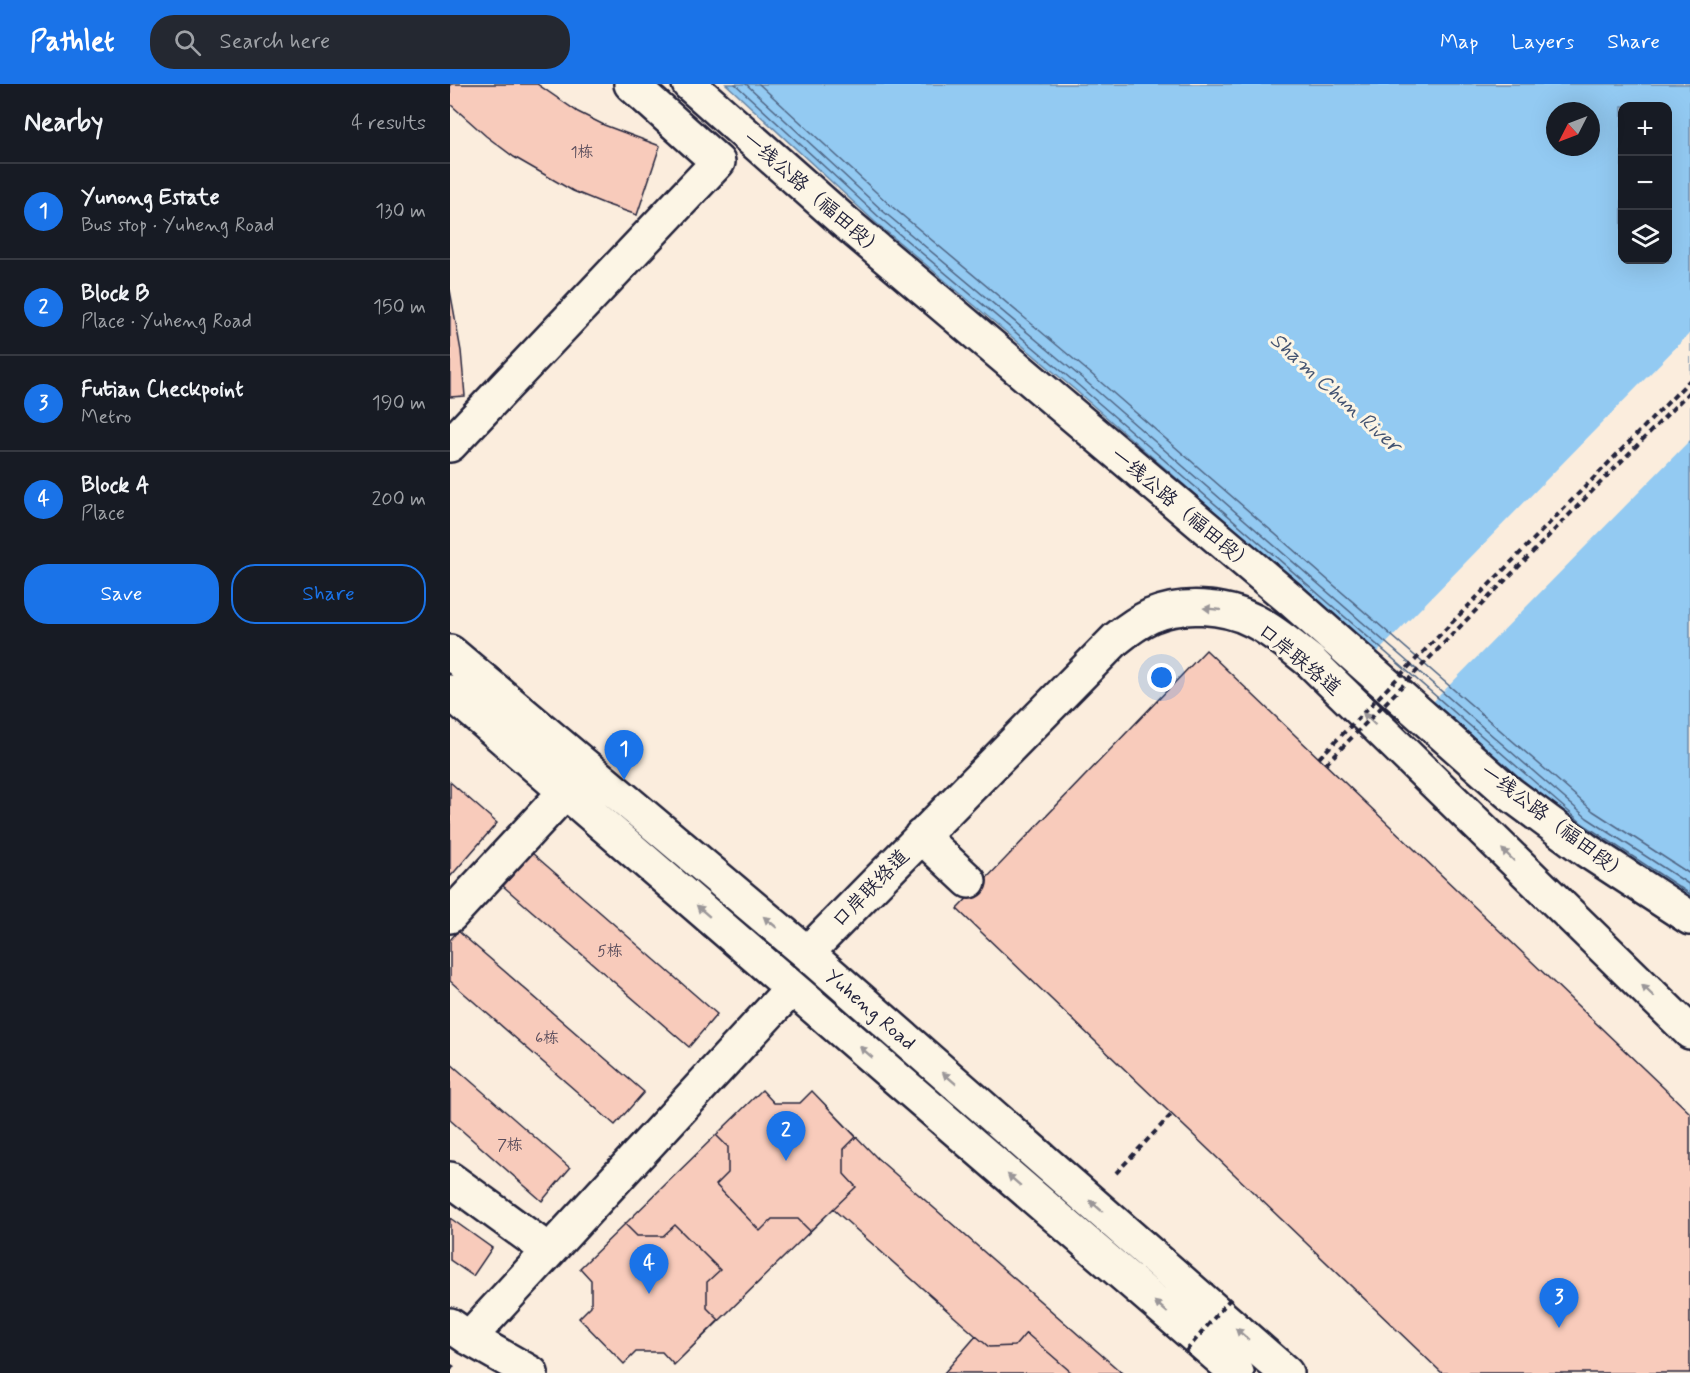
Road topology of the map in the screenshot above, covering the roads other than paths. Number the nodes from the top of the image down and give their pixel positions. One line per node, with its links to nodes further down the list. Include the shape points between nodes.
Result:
1 (631, 84): 3 (street, via 718,162)
2 (689, 84): 10 (street, 一线公路（福田段）, via 847,224 1290,599 1509,793 1586,850)
3 (450, 445)
4 (450, 652): 11 (street, Yuheng Road, one-way to 4)
5 (450, 692): 6 (street, Yuheng Road)
6 (565, 792): 9 (street); 12 (street, Yuheng Road, one-way to 6)
7 (921, 836): 8 (street); 11 (street, 口岸联络道); 13 (street, 口岸联络道, one-way to 7, via 1310,661 1270,631 1232,612 1212,608 1169,610 1150,616 1116,639)
8 (969, 881)
9 (450, 916)
10 (1690, 918)
11 (807, 953): 19 (street, Yuheng Road, one-way to 11)
12 (792, 988): 15 (street); 18 (street, Yuheng Road, one-way to 12)
13 (1690, 1032)
14 (450, 1179): 15 (street)
15 (549, 1251): 16 (street)
16 (460, 1332): 17 (street)
17 (531, 1373)
18 (1237, 1373)
19 (1286, 1373)

